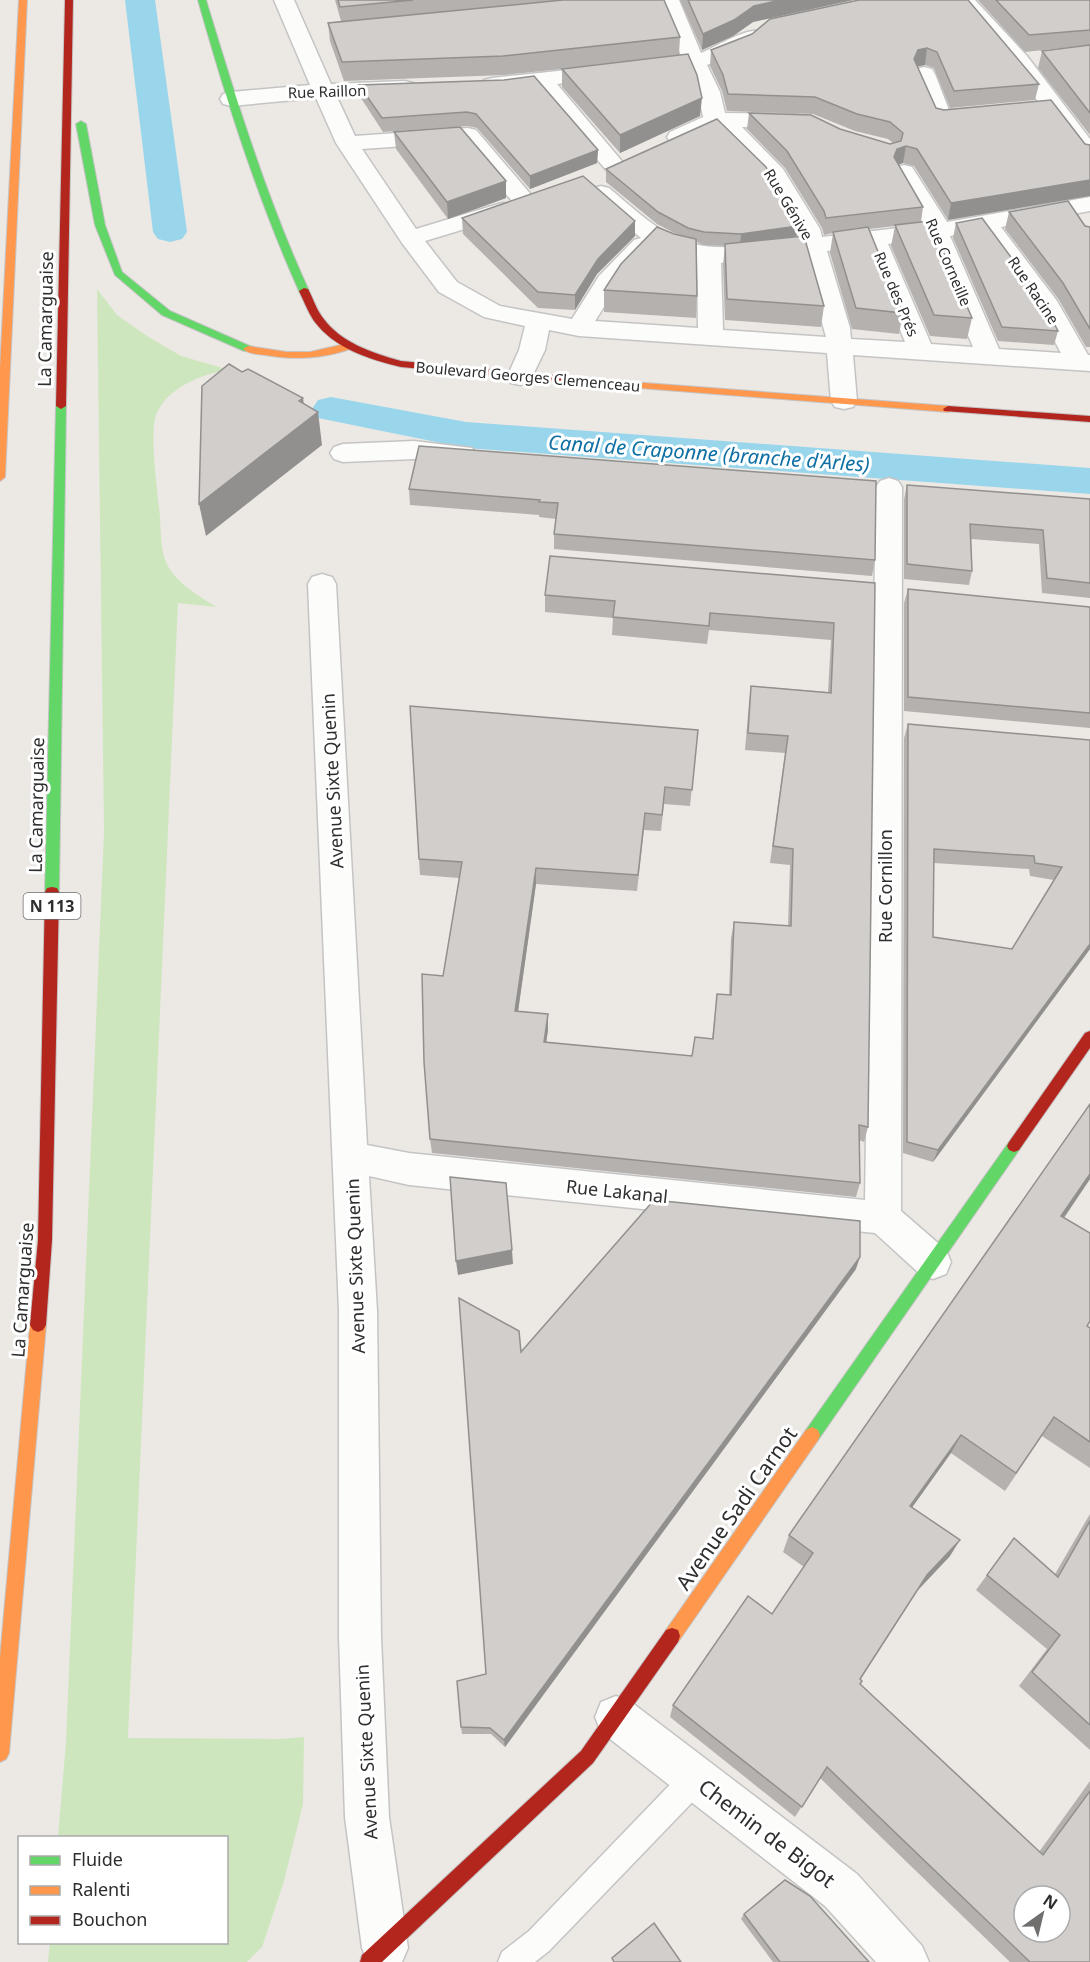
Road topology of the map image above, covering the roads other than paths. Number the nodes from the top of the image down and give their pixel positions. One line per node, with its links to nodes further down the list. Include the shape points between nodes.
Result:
1 (69, 0): 9 (main road, La Camarguaise / N 113)
2 (202, 0): 17 (main road, Boulevard Georges Clemenceau)
3 (284, 0): 16 (street, via 309,35)
4 (669, 0): 7 (street); 10 (street)
5 (964, 0): 22 (street, via 1029,59 1044,107)
6 (22, 5): 14 (main road); 46 (main road, La Camarguaise)
7 (602, 7)
8 (764, 24): 10 (street, via 742,43)
9 (68, 57): 37 (main road, via 100,225 118,273 166,313 247,349 306,357 327,355); 56 (main road, La Camarguaise / N 113, via 45,1240)
10 (694, 63): 12 (street); 19 (street, via 709,92)
11 (924, 74): 18 (street, via 941,117)
12 (541, 80): 13 (street); 23 (street)
13 (470, 86)
14 (5, 87)
15 (425, 87): 16 (street, Rue Raillon)
16 (322, 91): 17 (street, Rue Raillon); 21 (street)
17 (231, 99): 37 (main road, Boulevard Georges Clemenceau, via 307,299 319,321)
18 (1001, 113)
19 (715, 120): 20 (street); 23 (street); 31 (street, Rue Génive, via 727,124 775,174)
20 (813, 123)
21 (347, 143): 29 (street); 29 (street, via 468,135 535,198)
22 (1090, 154)
23 (635, 157): 28 (street, via 586,180)
24 (904, 172): 27 (street, Rue Corneille)
25 (1082, 212): 26 (street)
26 (985, 221): 27 (street); 40 (street, Rue Racine)
27 (937, 231): 30 (street); 39 (street, Rue Corneille)
28 (652, 235): 32 (street, via 681,249); 34 (street, via 608,281)
29 (410, 238): 33 (street, via 448,287 494,312)
30 (874, 238): 31 (street); 38 (street, Rue des Prés)
31 (815, 246): 32 (street); 36 (street, Rue Génive)
32 (708, 254): 35 (street)
33 (538, 321): 34 (street); 41 (street, via 532,350)
34 (579, 328): 35 (street)
35 (711, 336): 36 (street)
36 (840, 345): 38 (street); 42 (street, Rue Génive)
37 (349, 346): 41 (main road, Boulevard Georges Clemenceau, via 400,364)
38 (921, 350): 39 (street)
39 (989, 355): 40 (street)
40 (1085, 362)
41 (520, 377): 42 (main road, Boulevard Georges Clemenceau)
42 (844, 401): 43 (main road, Boulevard Georges Clemenceau)
43 (1090, 419)
44 (343, 453): 45 (street, via 414,450)
45 (485, 456)
46 (0, 477)
47 (889, 487): 49 (street, Rue Cornillon)
48 (322, 584): 52 (street, Avenue Sixte Quenin)
49 (886, 723): 50 (street); 53 (street, Rue Cornillon)
50 (920, 726)
51 (1090, 1037): 54 (main road, Avenue Sadi Carnot)
52 (352, 1157): 53 (street, Rue Lakanal, via 409,1169); 58 (street, Avenue Sixte Quenin, via 358,1311 360,1637)
53 (883, 1218): 54 (street)
54 (933, 1262): 55 (main road, Avenue Sadi Carnot)
55 (616, 1717): 57 (street, Chemin de Bigot); 58 (main road, Avenue Sadi Carnot, via 588,1757)
56 (0, 1753)
57 (696, 1778): 59 (lane, via 538,1941); 60 (street, Chemin de Bigot, via 841,1890)
58 (377, 1955)
59 (512, 1962)
60 (906, 1962)

